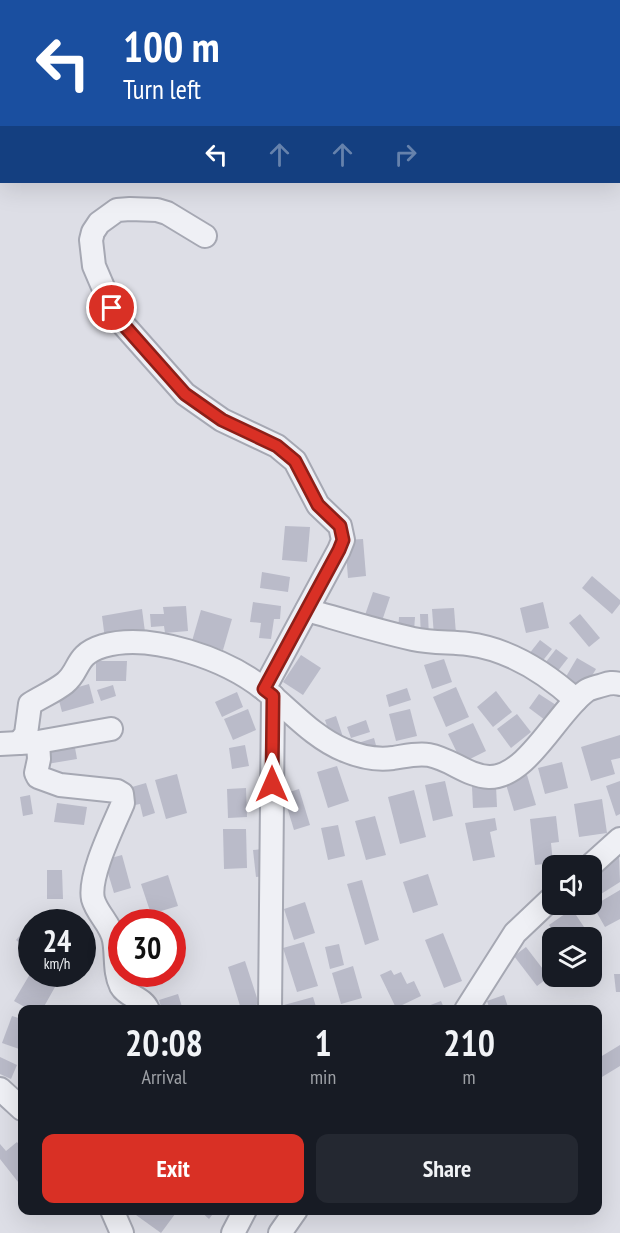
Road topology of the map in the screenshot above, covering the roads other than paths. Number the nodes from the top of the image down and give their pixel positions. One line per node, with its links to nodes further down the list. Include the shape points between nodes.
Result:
1 (205, 236): 2 (street, via 157,210 117,210 93,232 94,266 122,323 185,394 222,420 290,456 318,505 340,526 343,540)
2 (307, 610): 4 (street); 5 (street, via 412,639 487,647 532,667)
3 (620, 684): 5 (street, via 614,682 587,690)
4 (268, 692): 5 (street, via 343,750 371,758 430,755 475,775 492,777 513,769); 7 (street, via 208,656 187,650 143,643 103,646 83,655 66,682 30,704 26,734); 12 (street)
5 (576, 700)
6 (111, 729): 7 (street)
7 (19, 743): 11 (street, via 39,759 38,777 60,785 122,794 123,803 96,871 92,897 112,933 121,987)
8 (620, 839): 9 (street)
9 (602, 855)
10 (542, 907): 13 (street, via 515,933)
11 (145, 1005)
12 (270, 1005)
13 (469, 1005)
14 (0, 1089): 15 (street)
15 (18, 1105)
16 (114, 1215): 19 (street)
17 (242, 1215): 20 (street)
18 (293, 1215): 21 (street)
19 (122, 1233)
20 (233, 1233)
21 (280, 1233)

